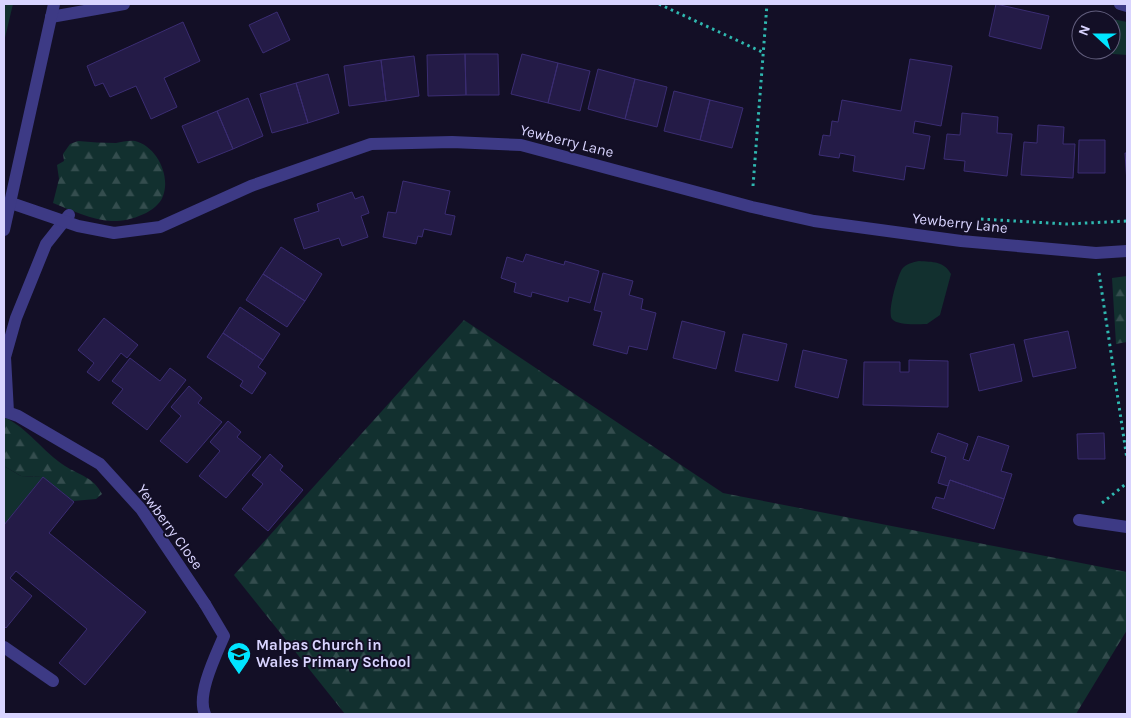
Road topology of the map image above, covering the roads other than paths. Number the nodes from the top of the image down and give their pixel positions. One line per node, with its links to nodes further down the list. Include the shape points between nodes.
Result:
1 (54, 4): 5 (street)
2 (124, 4): 5 (street)
3 (1120, 4): 4 (street)
4 (1127, 6)
5 (51, 17): 6 (street)
6 (11, 203): 7 (street, Yewberry Lane); 8 (street)
7 (67, 218): 9 (street, Yewberry Lane, via 114,233 160,228 251,186 371,144 521,144 814,221 936,238 1096,253); 10 (street, via 46,244 16,318 5,357)
8 (4, 230)
9 (1127, 251)
10 (6, 412): 15 (street, Yewberry Close, via 100,464 141,509 205,604 224,636 208,674 202,707)
11 (1079, 520): 12 (street)
12 (1127, 527)
13 (4, 647): 14 (street)
14 (53, 681)
15 (205, 714)

